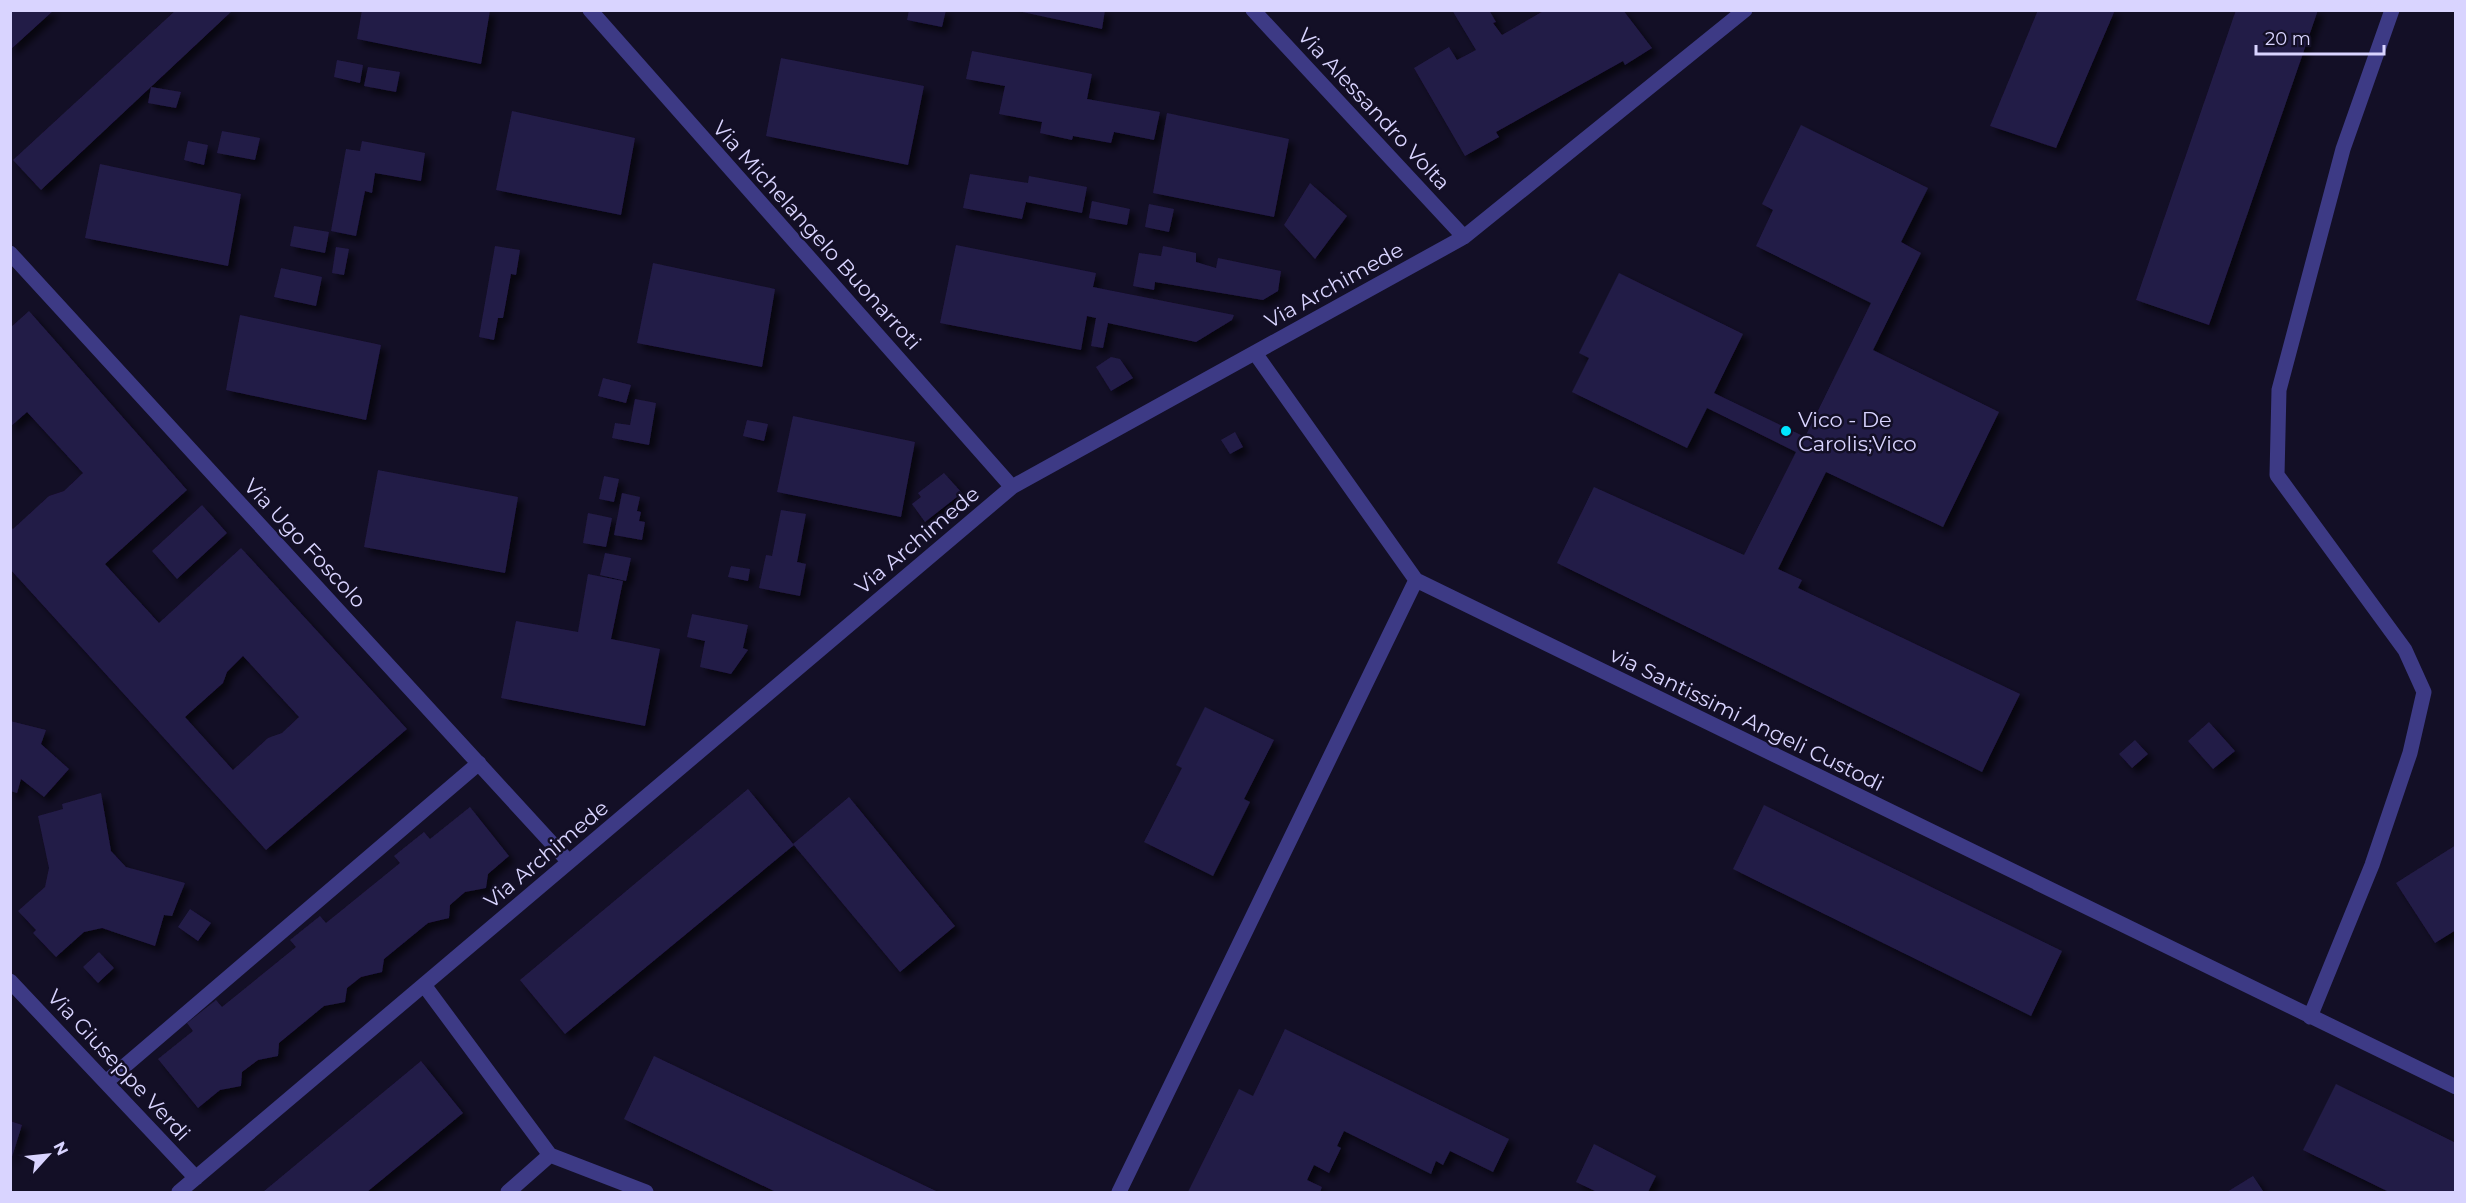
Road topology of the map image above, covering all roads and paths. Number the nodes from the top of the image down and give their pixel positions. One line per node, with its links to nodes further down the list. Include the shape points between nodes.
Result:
1 (590, 10): 8 (street, Via Michelangelo Buonarroti)
2 (1253, 10): 5 (street, Via Alessandro Volta)
3 (1745, 10): 5 (street, Via Archimede)
4 (2392, 10): 14 (street, via 2343,149 2279,390 2277,475 2405,650 2424,692 2410,753 2372,865)
5 (1464, 237): 7 (street, Via Archimede)
6 (10, 253): 10 (street, Via Ugo Foscolo)
7 (1255, 352): 8 (street, Via Archimede); 9 (street, via Santissimi Angeli Custodi)
8 (1012, 487): 11 (street, Via Archimede)
9 (1416, 580): 14 (street, via Santissimi Angeli Custodi); 22 (street)
10 (480, 764): 11 (street, Via Ugo Foscolo); 15 (street)
11 (569, 862): 13 (street, Via Archimede)
12 (10, 981): 15 (street, Via Giuseppe Verdi)
13 (424, 986): 17 (street); 18 (street, Via Archimede)
14 (2310, 1017): 16 (street, via Santissimi Angeli Custodi)
15 (106, 1083): 18 (street, Via Giuseppe Verdi)
16 (2456, 1087)
17 (550, 1155): 20 (street); 21 (street)
18 (196, 1178): 19 (street, Via Archimede)
19 (179, 1192)
20 (508, 1192)
21 (646, 1192)
22 (1119, 1192)

